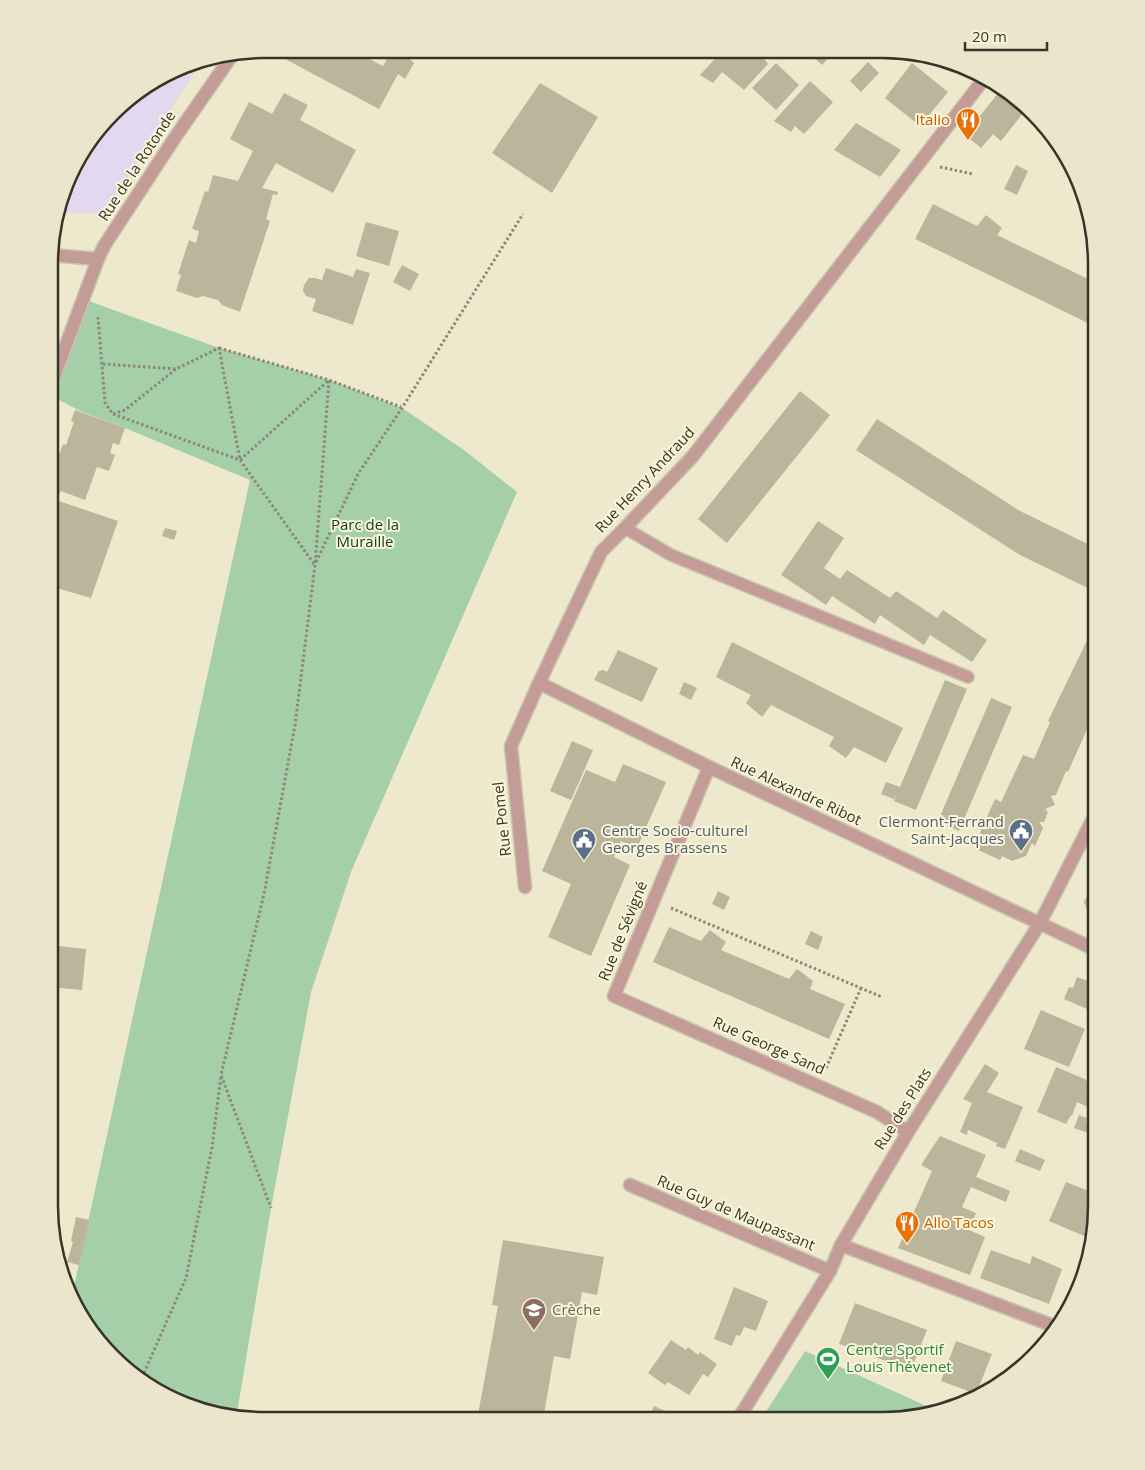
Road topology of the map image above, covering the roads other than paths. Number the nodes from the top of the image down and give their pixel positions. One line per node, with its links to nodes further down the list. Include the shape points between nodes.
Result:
1 (229, 60): 4 (street, Rue de la Rotonde)
2 (981, 83): 6 (street, Rue Henry Andraud, via 693,456)
3 (58, 255): 4 (street)
4 (98, 259): 5 (street, Rue de la Rotonde)
5 (58, 366)
6 (625, 528): 7 (lane, via 671,555); 8 (street, Rue Henry Andraud, via 601,552)
7 (968, 677)
8 (539, 683): 9 (street, Rue Henry Andraud); 10 (street, Rue Alexandre Ribot)
9 (511, 746): 12 (street, Rue Pomel)
10 (709, 767): 13 (street, Rue Alexandre Ribot); 15 (street, Rue de Sévigné)
11 (1088, 830): 13 (street, Rue des Plats)
12 (525, 887)
13 (1040, 923): 14 (street, Rue Alexandre Ribot); 16 (street, Rue des Plats)
14 (1088, 946)
15 (614, 996): 16 (street, Rue George Sand, via 877,1112)
16 (908, 1132): 18 (street, Rue des Plats)
17 (630, 1185): 19 (street, Rue Guy de Maupassant)
18 (840, 1245): 19 (street, Rue des Plats); 20 (street)
19 (830, 1271): 21 (street, Rue des Plats)
20 (1050, 1325)
21 (743, 1412)

